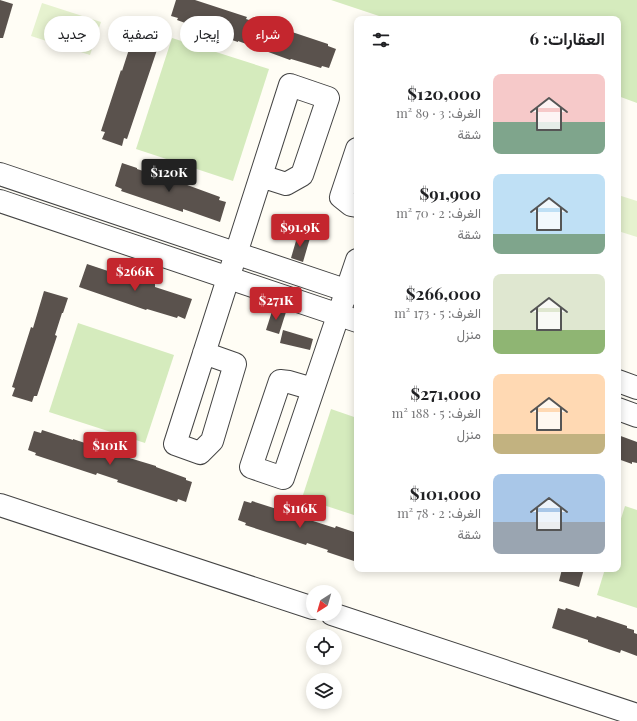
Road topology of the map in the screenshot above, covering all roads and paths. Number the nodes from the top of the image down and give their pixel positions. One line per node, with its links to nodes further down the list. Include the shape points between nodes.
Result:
1 (354, 157): 5 (lane, via 341,197)
2 (0, 174): 6 (lane)
3 (261, 176): 6 (lane)
4 (0, 201): 7 (lane)
5 (354, 205)
6 (236, 253): 7 (lane); 9 (lane)
7 (228, 278): 10 (lane); 11 (lane)
8 (354, 279): 9 (lane)
9 (352, 292): 10 (lane)
10 (348, 318): 14 (lane)
11 (204, 353)
12 (621, 382): 13 (lane)
13 (637, 388)
14 (313, 389)
15 (621, 410): 16 (lane)
16 (637, 416)
17 (0, 505): 18 (lane)
18 (306, 606)
19 (342, 617): 20 (lane)
20 (637, 716)

